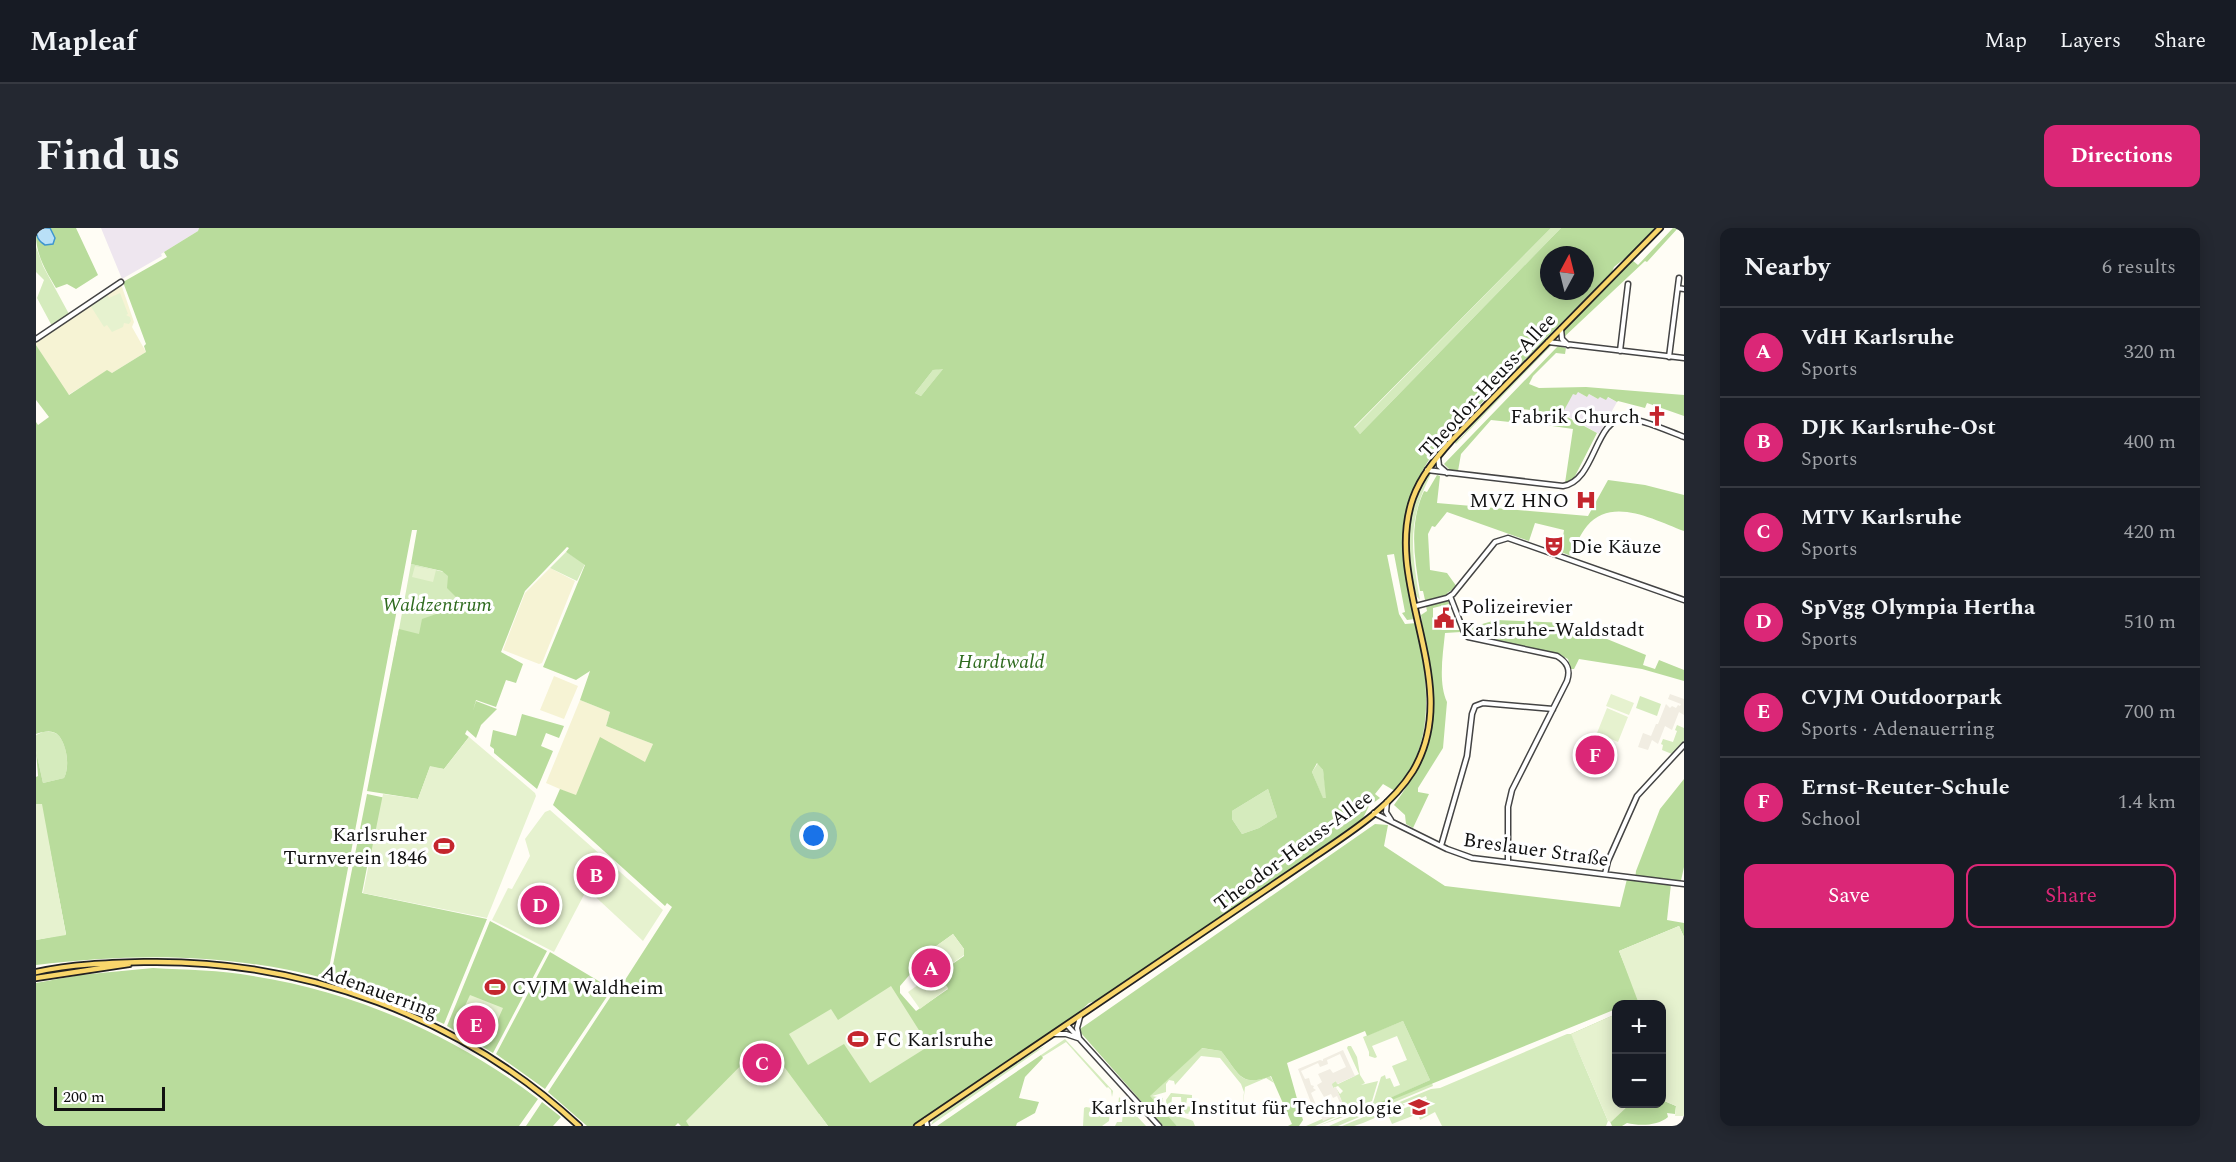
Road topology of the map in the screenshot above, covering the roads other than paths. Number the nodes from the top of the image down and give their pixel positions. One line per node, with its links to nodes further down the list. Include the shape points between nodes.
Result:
1 (1660, 228): 7 (main road, Theodor-Heuss-Allee)
2 (1679, 278): 5 (street)
3 (121, 282): 8 (street)
4 (1628, 284): 11 (street)
5 (1678, 288): 6 (street); 12 (street)
6 (1684, 289)
7 (1561, 329): 9 (main road, Theodor-Heuss-Allee); 10 (street, via 1562,339)
8 (36, 339)
9 (1548, 342): 10 (street); 15 (main road, Theodor-Heuss-Allee)
10 (1569, 345): 11 (street)
11 (1620, 351): 12 (street)
12 (1669, 357): 13 (street)
13 (1684, 358)
14 (1684, 437): 17 (street, via 1634,420 1619,420 1609,426 1581,476 1563,486)
15 (1438, 456): 16 (main road, Theodor-Heuss-Allee); 17 (street, via 1439,466)
16 (1427, 470): 17 (street); 20 (main road, Theodor-Heuss-Allee, via 1407,523 1407,557)
17 (1447, 473)
18 (1450, 596): 19 (street, via 1495,542 1508,538); 20 (street); 21 (street, via 1468,637 1565,661 1569,676)
19 (1684, 600)
20 (1416, 606): 23 (main road, Theodor-Heuss-Allee, via 1429,678 1428,728 1416,765)
21 (1553, 709): 26 (street, via 1483,703 1475,706 1467,756); 27 (street, via 1509,801)
22 (1684, 745): 28 (street, via 1637,796)
23 (1387, 802): 24 (main road, Theodor-Heuss-Allee); 25 (street, via 1386,812)
24 (1374, 813): 25 (street, Breslauer Straße); 33 (main road, Theodor-Heuss-Allee)
25 (1391, 821): 26 (street, Breslauer Straße)
26 (1440, 846): 27 (street, Breslauer Straße, via 1466,856)
27 (1508, 862): 28 (street, Breslauer Straße)
28 (1605, 874): 29 (street, Breslauer Straße)
29 (1684, 884)
30 (141, 962): 31 (main road, Adenauerring); 32 (main road, Adenauerring); 38 (main road, Adenauerring, via 256,969 321,983 388,1006 443,1030 486,1055 528,1083)
31 (36, 972)
32 (36, 978)
33 (1080, 1017): 34 (main road, Theodor-Heuss-Allee); 36 (street)
34 (1067, 1025): 35 (main road, Theodor-Heuss-Allee); 36 (street)
35 (1053, 1035): 36 (street); 37 (main road, Theodor-Heuss-Allee)
36 (1079, 1039): 41 (street)
37 (926, 1120): 39 (main road, Theodor-Heuss-Allee); 40 (street)
38 (579, 1126)
39 (917, 1126)
40 (927, 1126)
41 (1160, 1126)

